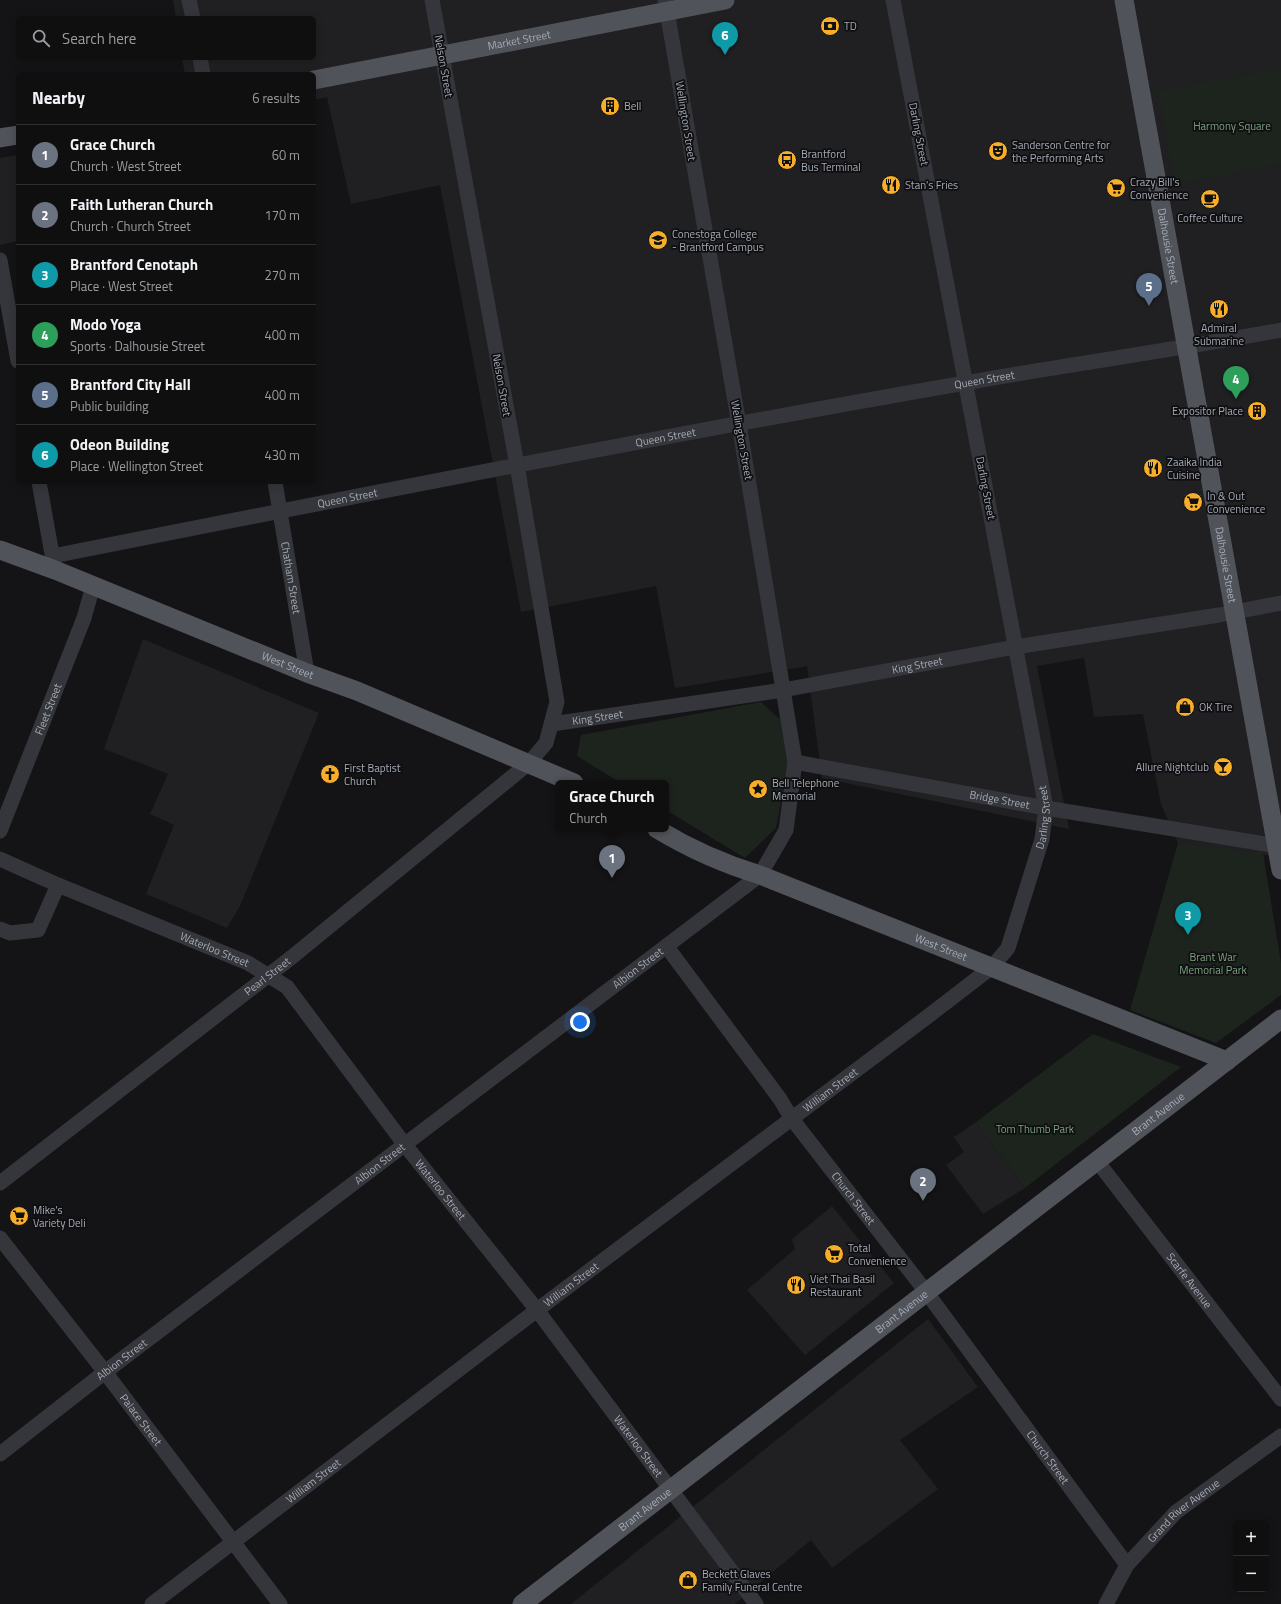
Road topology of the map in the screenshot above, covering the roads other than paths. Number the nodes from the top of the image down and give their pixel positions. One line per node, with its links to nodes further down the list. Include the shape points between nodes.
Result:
1 (189, 0): 7 (street)
2 (432, 0): 8 (street, Nelson Street)
3 (725, 0): 6 (main road, Market Street)
4 (892, 0): 18 (street, Darling Street)
5 (1124, 0): 16 (main road, Dalhousie Street)
6 (666, 6): 8 (main road, Market Street); 19 (street, Wellington Street)
7 (193, 16)
8 (442, 54): 11 (main road, Market Street); 20 (street, Nelson Street)
9 (200, 60): 10 (street)
10 (203, 72)
11 (316, 80)
12 (16, 135): 13 (main road)
13 (0, 138)
14 (0, 260): 17 (street)
15 (1281, 330): 16 (street, Queen Street)
16 (1187, 348): 18 (street, Queen Street); 28 (main road, Dalhousie Street)
17 (16, 350)
18 (966, 383): 19 (street, Queen Street); 29 (street, Darling Street)
19 (739, 424): 20 (street, Queen Street); 31 (street, Wellington Street)
20 (517, 465): 23 (street, Queen Street); 32 (street, Nelson Street, via 557,702)
21 (39, 484): 25 (street)
22 (275, 484): 23 (street, Chatham Street)
23 (280, 511): 25 (street, Queen Street); 30 (street, Chatham Street)
24 (0, 550): 25 (main road, West Street)
25 (54, 563): 26 (main road, West Street)
26 (93, 586): 30 (main road, West Street); 37 (street, Fleet Street, via 84,618)
27 (1281, 603): 28 (street, King Street)
28 (1233, 612): 29 (street, King Street); 39 (main road, Dalhousie Street)
29 (1015, 647): 31 (street, King Street); 36 (street, Darling Street)
30 (307, 673): 34 (main road, West Street, via 357,691)
31 (783, 690): 32 (street, King Street); 33 (street, Wellington Street)
32 (552, 724): 34 (street, Nelson Street, via 546,743)
33 (795, 762): 36 (street, Bridge Street); 42 (street, Wellington Street, via 786,830)
34 (529, 763): 35 (main road, West Street); 47 (street, Pearl Street)
35 (567, 780)
36 (1046, 808): 39 (street, Bridge Street); 46 (street, Darling Street, via 1042,839 1008,948)
37 (0, 831)
38 (662, 832): 42 (main road, West Street, via 732,866)
39 (1277, 846): 41 (main road, Dalhousie Street)
40 (0, 859): 43 (street, Waterloo Street)
41 (1281, 870)
42 (760, 875): 45 (street, Albion Street); 46 (main road, West Street)
43 (58, 885): 44 (street, via 38,930 10,933); 47 (street, Waterloo Street, via 248,963)
44 (0, 929)
45 (667, 947): 50 (street, Church Street, via 780,1099); 51 (street, Albion Street)
46 (992, 967): 49 (main road, West Street); 50 (street, William Street)
47 (267, 975): 51 (street, Waterloo Street, via 287,987); 53 (street, Pearl Street)
48 (1281, 1019): 49 (main road, Brant Avenue)
49 (1227, 1061): 52 (main road, Brant Avenue)
50 (792, 1119): 55 (street, Church Street); 56 (street, William Street)
51 (405, 1145): 56 (street, Waterloo Street); 57 (street, Albion Street)
52 (1097, 1161): 55 (main road, Brant Avenue); 58 (street, Scarfe Avenue)
53 (0, 1183)
54 (0, 1238): 57 (street, Palace Street)
55 (927, 1293): 61 (main road, Brant Avenue); 63 (street, Church Street)
56 (537, 1310): 61 (street, Waterloo Street); 62 (street, William Street)
57 (105, 1372): 60 (street, Albion Street); 62 (street, Palace Street)
58 (1281, 1399)
59 (1281, 1436): 63 (street, Grand River Avenue, via 1176,1512)
60 (0, 1454)
61 (671, 1490): 66 (main road, Brant Avenue); 67 (street, Waterloo Street)
62 (234, 1541): 64 (street, William Street); 65 (street, Palace Street)
63 (1127, 1565): 68 (street, Grand River Avenue)
64 (152, 1604)
65 (280, 1604)
66 (522, 1604)
67 (756, 1604)
68 (1106, 1604)

